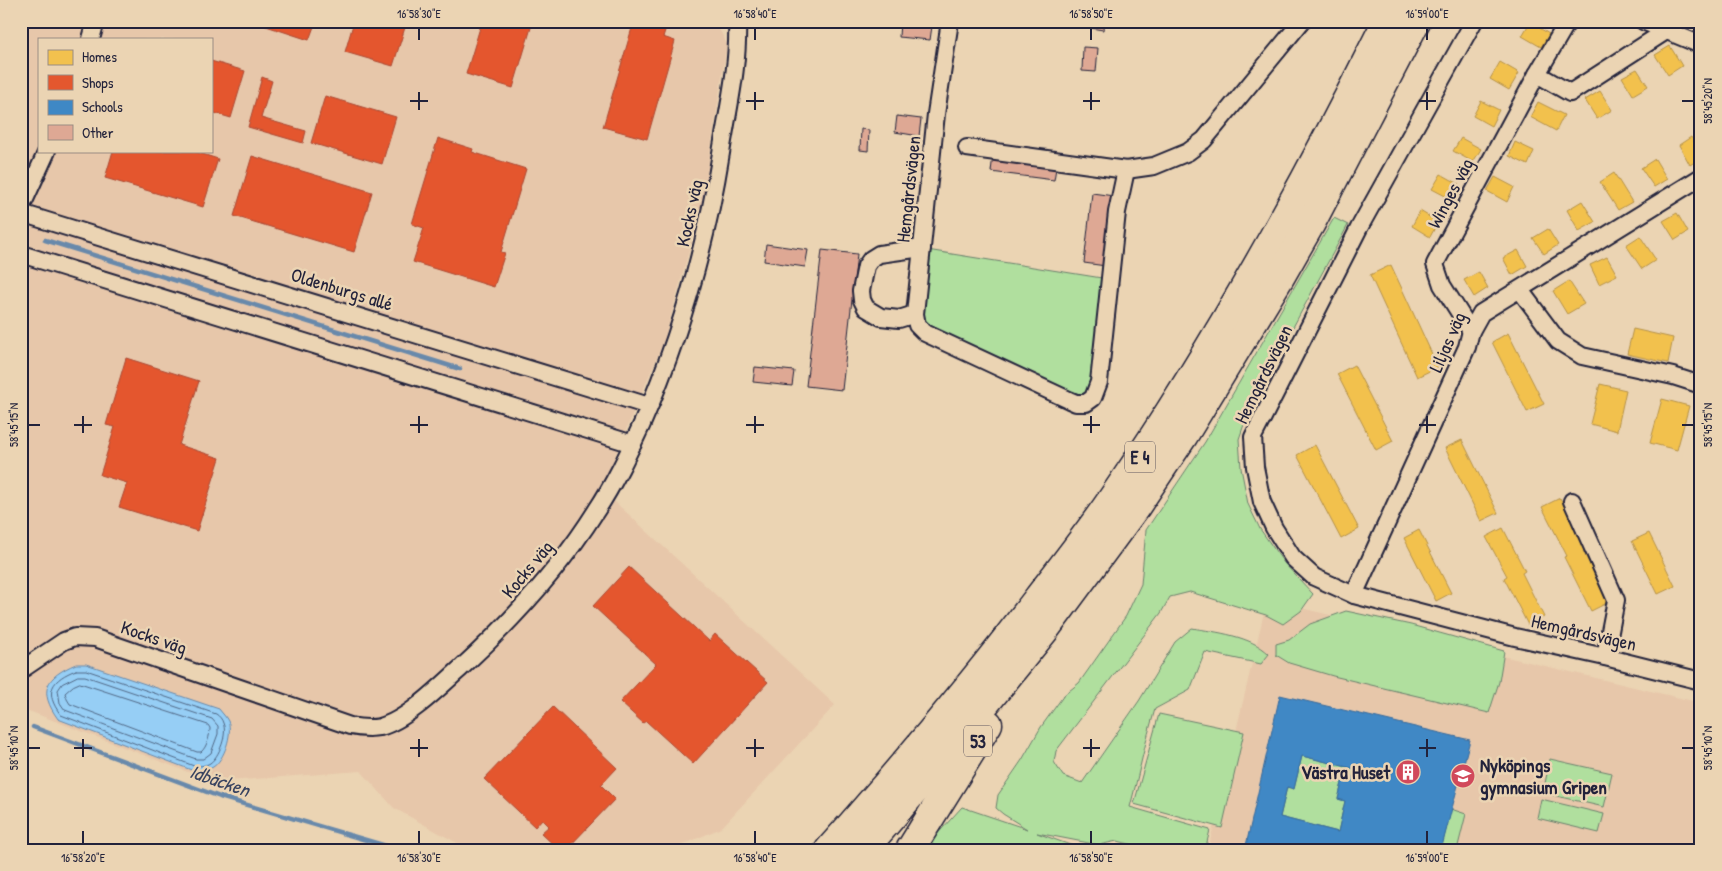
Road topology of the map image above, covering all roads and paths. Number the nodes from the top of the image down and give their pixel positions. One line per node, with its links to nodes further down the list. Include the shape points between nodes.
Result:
1 (96, 21): 11 (street)
2 (737, 21): 26 (street, Kocks väg, via 738,49 705,235 674,343)
3 (950, 21): 20 (street, Hemgårdsvägen, via 936,114)
4 (1302, 21): 16 (street, via 1204,140 1188,152 1154,166)
5 (1388, 21): 34 (highway, E 4, via 1224,324 1162,425 1079,545 986,666)
6 (1416, 21): 30 (highway, E 4, via 1311,223 1184,435)
7 (1474, 21): 29 (street, Hemgårdsvägen, via 1359,228 1253,437 1262,502 1293,558 1314,577)
8 (1568, 21): 13 (street, Winges väg)
9 (1643, 21): 10 (street)
10 (1666, 31): 12 (street); 13 (street, via 1570,93)
11 (91, 38)
12 (1701, 45)
13 (1537, 74): 24 (street, Winges väg, via 1434,264 1442,285)
14 (967, 148): 16 (street)
15 (47, 152): 18 (street)
16 (1126, 170): 23 (street, via 1117,212 1099,382 1093,398 1086,404 1069,400 925,333 917,325)
17 (1701, 177): 22 (street, Liljas väg)
18 (21, 208)
19 (21, 213): 26 (street, Oldenburgs allé)
20 (922, 248): 23 (street, Hemgårdsvägen); 23 (street, via 879,254 871,259 860,291 866,308 881,317 899,319)
21 (21, 254): 27 (street)
22 (1520, 290): 24 (street, Liljas väg, via 1482,313); 25 (street, via 1558,341 1582,356)
23 (915, 314)
24 (1471, 331): 29 (street, Liljas väg, via 1468,347)
25 (1701, 384)
26 (649, 406): 27 (street, Kocks väg)
27 (633, 444): 32 (street, Kocks väg, via 589,522 526,604 443,684 390,723 363,729 350,726 83,636 64,641)
28 (1572, 502): 31 (street, via 1616,600)
29 (1354, 595): 31 (street, Hemgårdsvägen)
30 (1044, 631): 35 (highway, E 4); 36 (highway, 53)
31 (1605, 657): 33 (street, Hemgårdsvägen)
32 (21, 670)
33 (1701, 681)
34 (829, 850)
35 (863, 850)
36 (910, 850)

